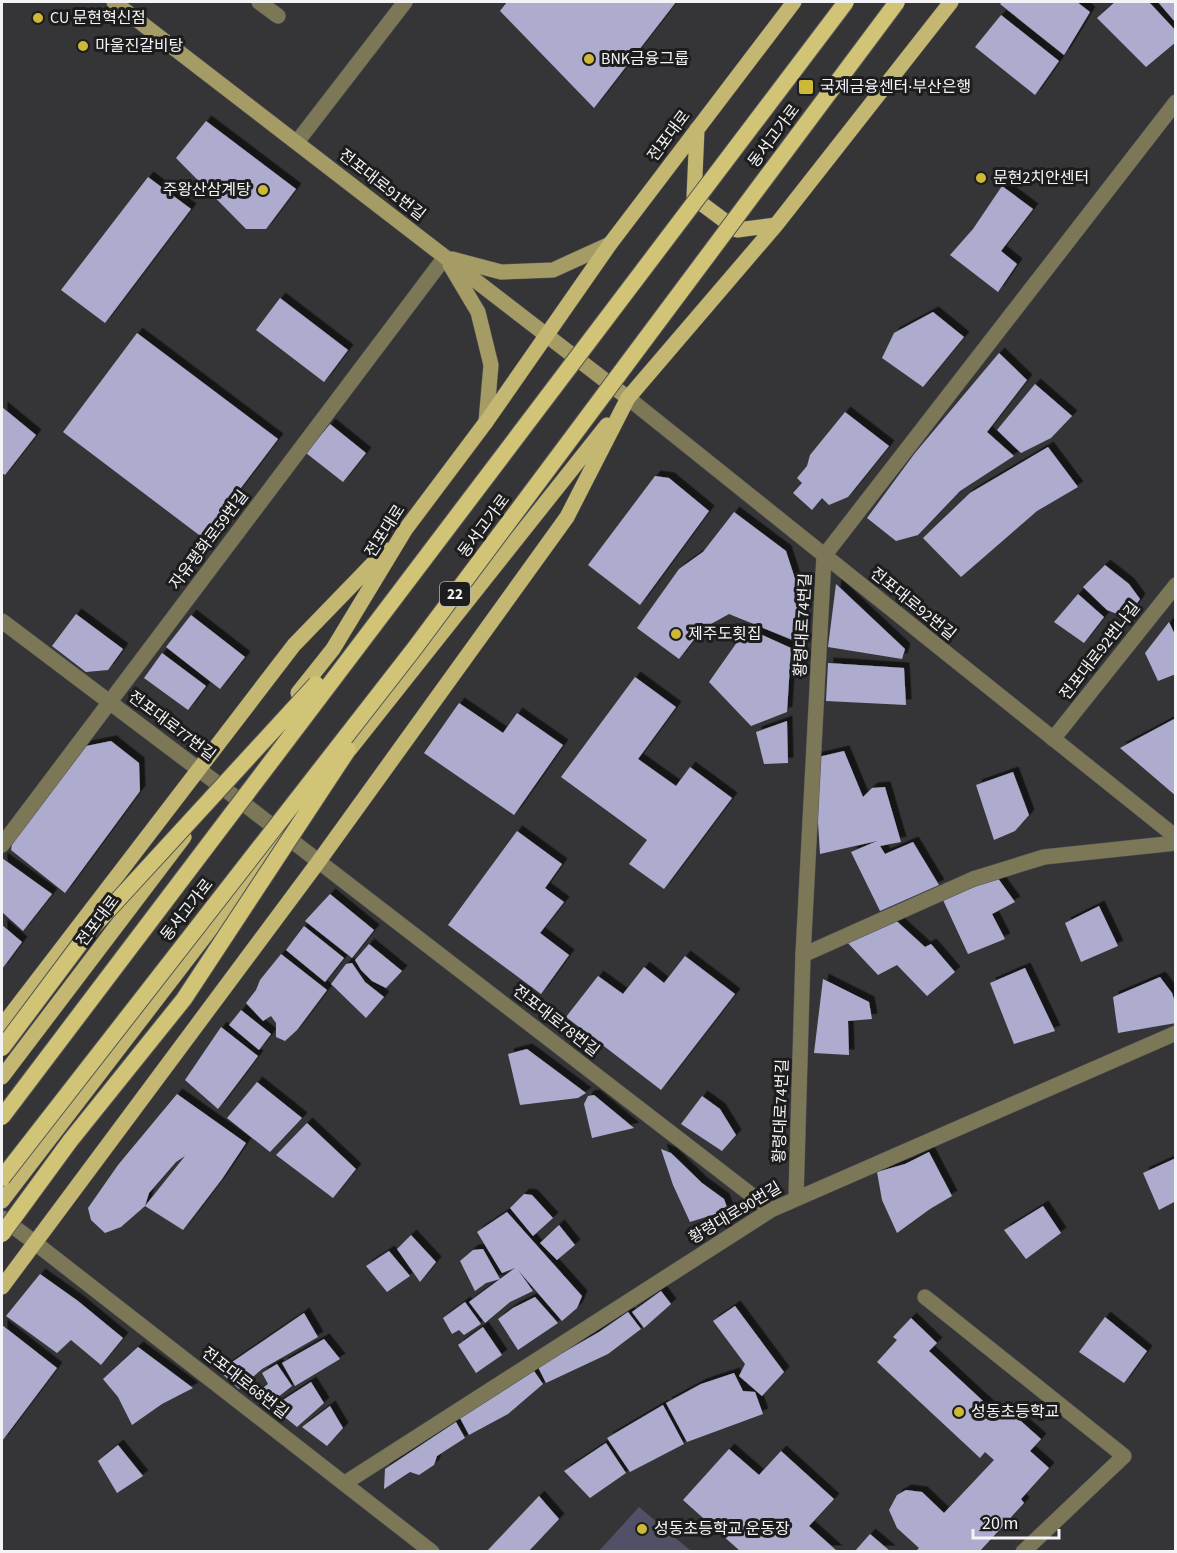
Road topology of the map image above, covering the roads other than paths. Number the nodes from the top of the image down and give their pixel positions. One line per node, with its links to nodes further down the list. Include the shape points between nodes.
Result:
1 (114, 2): 11 (main road, 전포대로91번길)
2 (259, 2): 8 (street)
3 (405, 2): 11 (street)
4 (794, 2): 10 (main road, 전포대로)
5 (846, 2): 21 (highway, 동서고가로, bridge)
6 (897, 2): 23 (highway, 동서고가로 / 22, bridge)
7 (951, 2): 12 (main road)
8 (278, 16)
9 (1176, 102): 19 (street, 황령대로74번길)
10 (697, 129): 12 (main road, via 694,198 737,230); 13 (main road, 전포대로)
11 (297, 142): 14 (main road, 전포대로91번길)
12 (776, 225): 16 (main road)
13 (610, 244): 14 (main road, via 553,270 501,272); 15 (main road, 전포대로)
14 (445, 257): 15 (main road, 전포대로91번길); 17 (main road, via 478,312 491,365); 24 (street, 자유평화로59번길)
15 (547, 336): 16 (main road, 전포대로91번길); 17 (main road, 전포대로)
16 (628, 398): 19 (street, 전포대로92번길); 28 (main road); 32 (main road, via 567,517)
17 (486, 422): 18 (main road, 전포대로)
18 (405, 530): 26 (main road, via 294,645); 27 (main road, 전포대로, via 333,649)
19 (824, 556): 25 (street, 전포대로92번길); 33 (street, 황령대로74번길)
20 (1176, 585): 25 (street, 전포대로92번나길)
21 (378, 617): 36 (highway, bridge, via 91,929); 38 (highway, 동서고가로, bridge)
22 (2, 621): 24 (street, 전포대로77번길)
23 (414, 649): 39 (highway, 동서고가로 / 22, bridge); 44 (highway, bridge, via 184,999 70,1141)
24 (110, 702): 26 (street, 전포대로77번길); 31 (street, 자유평화로59번길)
25 (1053, 739): 29 (street, 전포대로92번길)
26 (198, 768): 27 (street, 전포대로77번길); 34 (main road)
27 (222, 787): 28 (street, 전포대로77번길); 37 (main road, 전포대로)
28 (283, 834): 32 (street, 전포대로77번길); 41 (main road)
29 (1176, 837)
30 (1176, 843): 33 (street, via 1044,857 993,872)
31 (2, 845)
32 (319, 861): 42 (street, 전포대로78번길); 45 (main road)
33 (803, 955): 40 (street, 황령대로74번길)
34 (2, 1026)
35 (1176, 1033): 40 (street, 황령대로90번길)
36 (2, 1048)
37 (2, 1077)
38 (2, 1117)
39 (2, 1178)
40 (796, 1198): 42 (street, 황령대로90번길)
41 (2, 1201)
42 (771, 1210): 48 (street, 황령대로90번길)
43 (2, 1218): 45 (street, 전포대로68번길)
44 (2, 1234)
45 (34, 1242): 46 (main road); 48 (street, 전포대로68번길)
46 (2, 1287)
47 (925, 1297): 50 (street, via 1124,1456)
48 (345, 1483): 49 (street, 전포대로68번길)
49 (432, 1551)
50 (1023, 1551)

